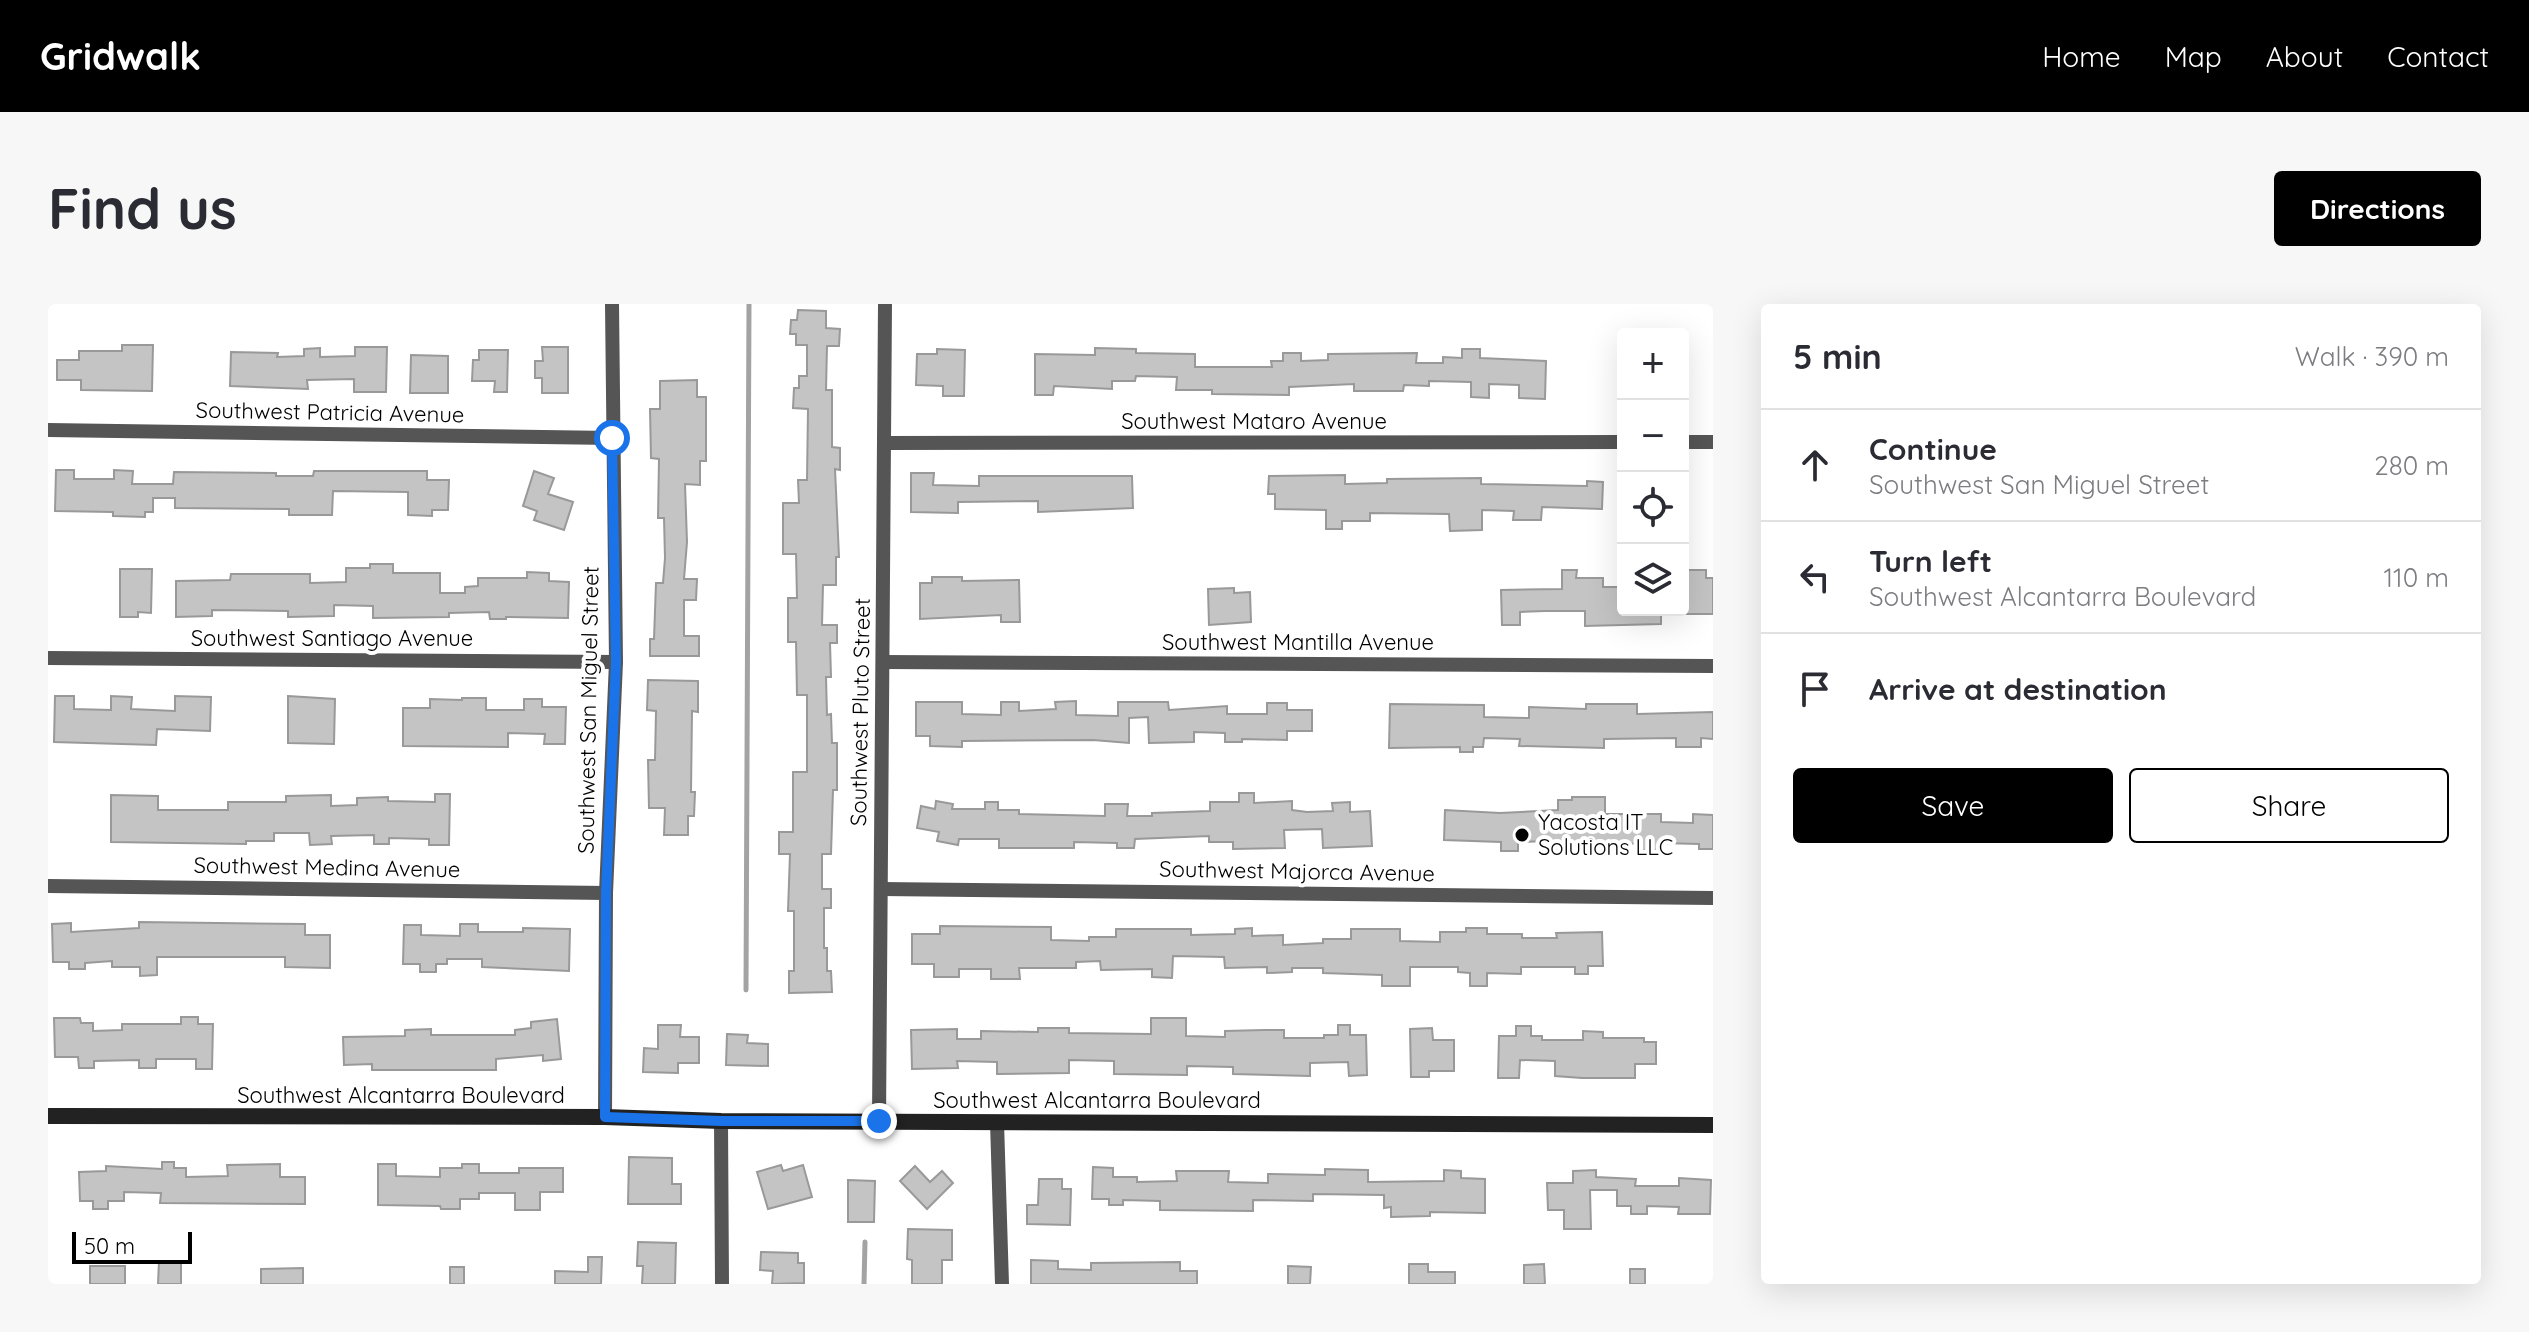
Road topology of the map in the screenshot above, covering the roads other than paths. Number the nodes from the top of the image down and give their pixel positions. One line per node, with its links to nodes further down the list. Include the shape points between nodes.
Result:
1 (612, 304): 4 (street, Southwest San Miguel Street)
2 (885, 304): 8 (street, Southwest Pluto Street)
3 (48, 430): 4 (street, Southwest Patricia Avenue)
4 (612, 438): 10 (street, Southwest San Miguel Street)
5 (1617, 442): 8 (street, Southwest Mataro Avenue)
6 (1689, 442): 7 (street)
7 (1713, 442)
8 (884, 443): 11 (street, Southwest Pluto Street)
9 (48, 658): 10 (street, Southwest Santiago Avenue)
10 (616, 662): 15 (street, Southwest San Miguel Street)
11 (883, 662): 12 (street, Southwest Mantilla Avenue); 14 (street, Southwest Pluto Street)
12 (1713, 666)
13 (48, 886): 15 (street, Southwest Medina Avenue)
14 (881, 889): 16 (street, Southwest Majorca Avenue); 20 (street, Southwest Pluto Street)
15 (606, 893): 18 (street, Southwest San Miguel Street)
16 (1713, 898)
17 (48, 1116): 18 (street, Southwest Alcantarra Boulevard)
18 (605, 1117): 19 (street, Southwest Alcantarra Boulevard)
19 (721, 1121): 20 (street, Southwest Alcantarra Boulevard); 23 (street)
20 (879, 1121): 21 (street, Southwest Alcantarra Boulevard)
21 (997, 1122): 22 (street, Southwest Alcantarra Boulevard); 24 (street)
22 (1713, 1125)
23 (722, 1284)
24 (1002, 1284)

